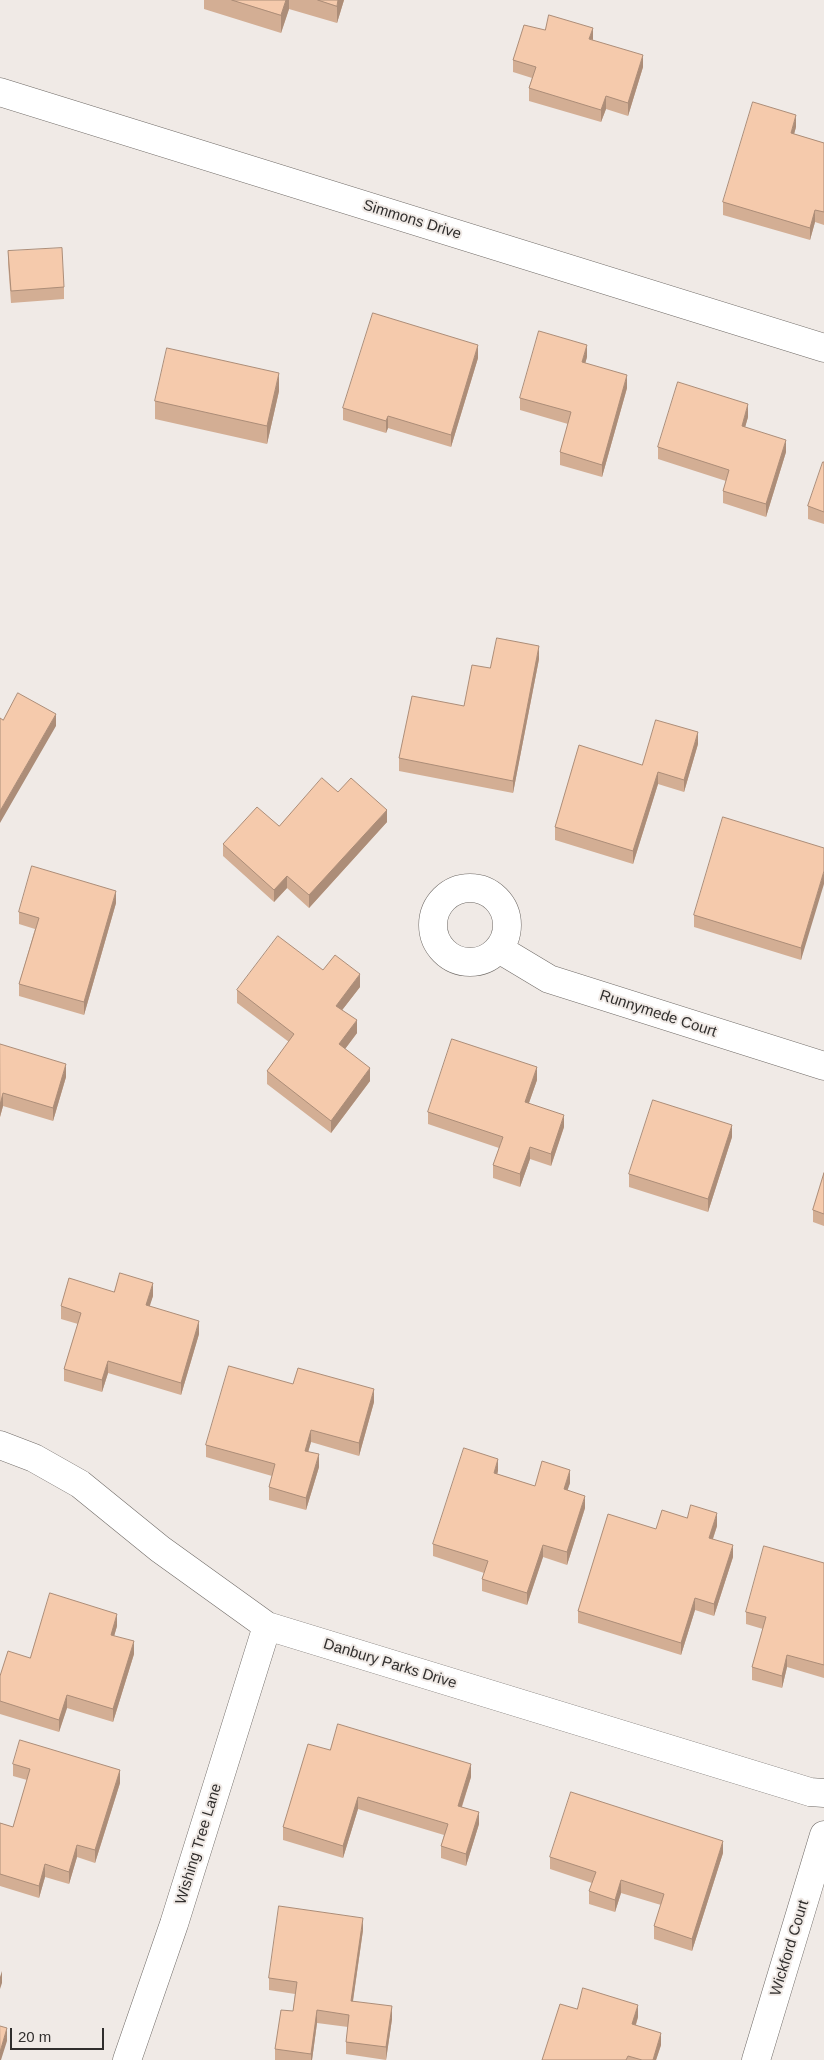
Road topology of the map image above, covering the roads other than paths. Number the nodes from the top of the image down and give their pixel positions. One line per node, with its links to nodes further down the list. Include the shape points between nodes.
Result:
1 (0, 92): 2 (street, Simmons Drive)
2 (824, 348)
3 (498, 949): 4 (street, Runnymede Court, via 549,980)
4 (824, 1066)
5 (0, 1445): 6 (street, Danbury Parks Drive, via 34,1458 80,1484 160,1549)
6 (267, 1626): 7 (street, Danbury Parks Drive, via 810,1792); 9 (street, Wishing Tree Lane, via 174,1924)
7 (824, 1793)
8 (824, 1835): 10 (street, Wickford Court)
9 (127, 2060)
10 (756, 2060)

